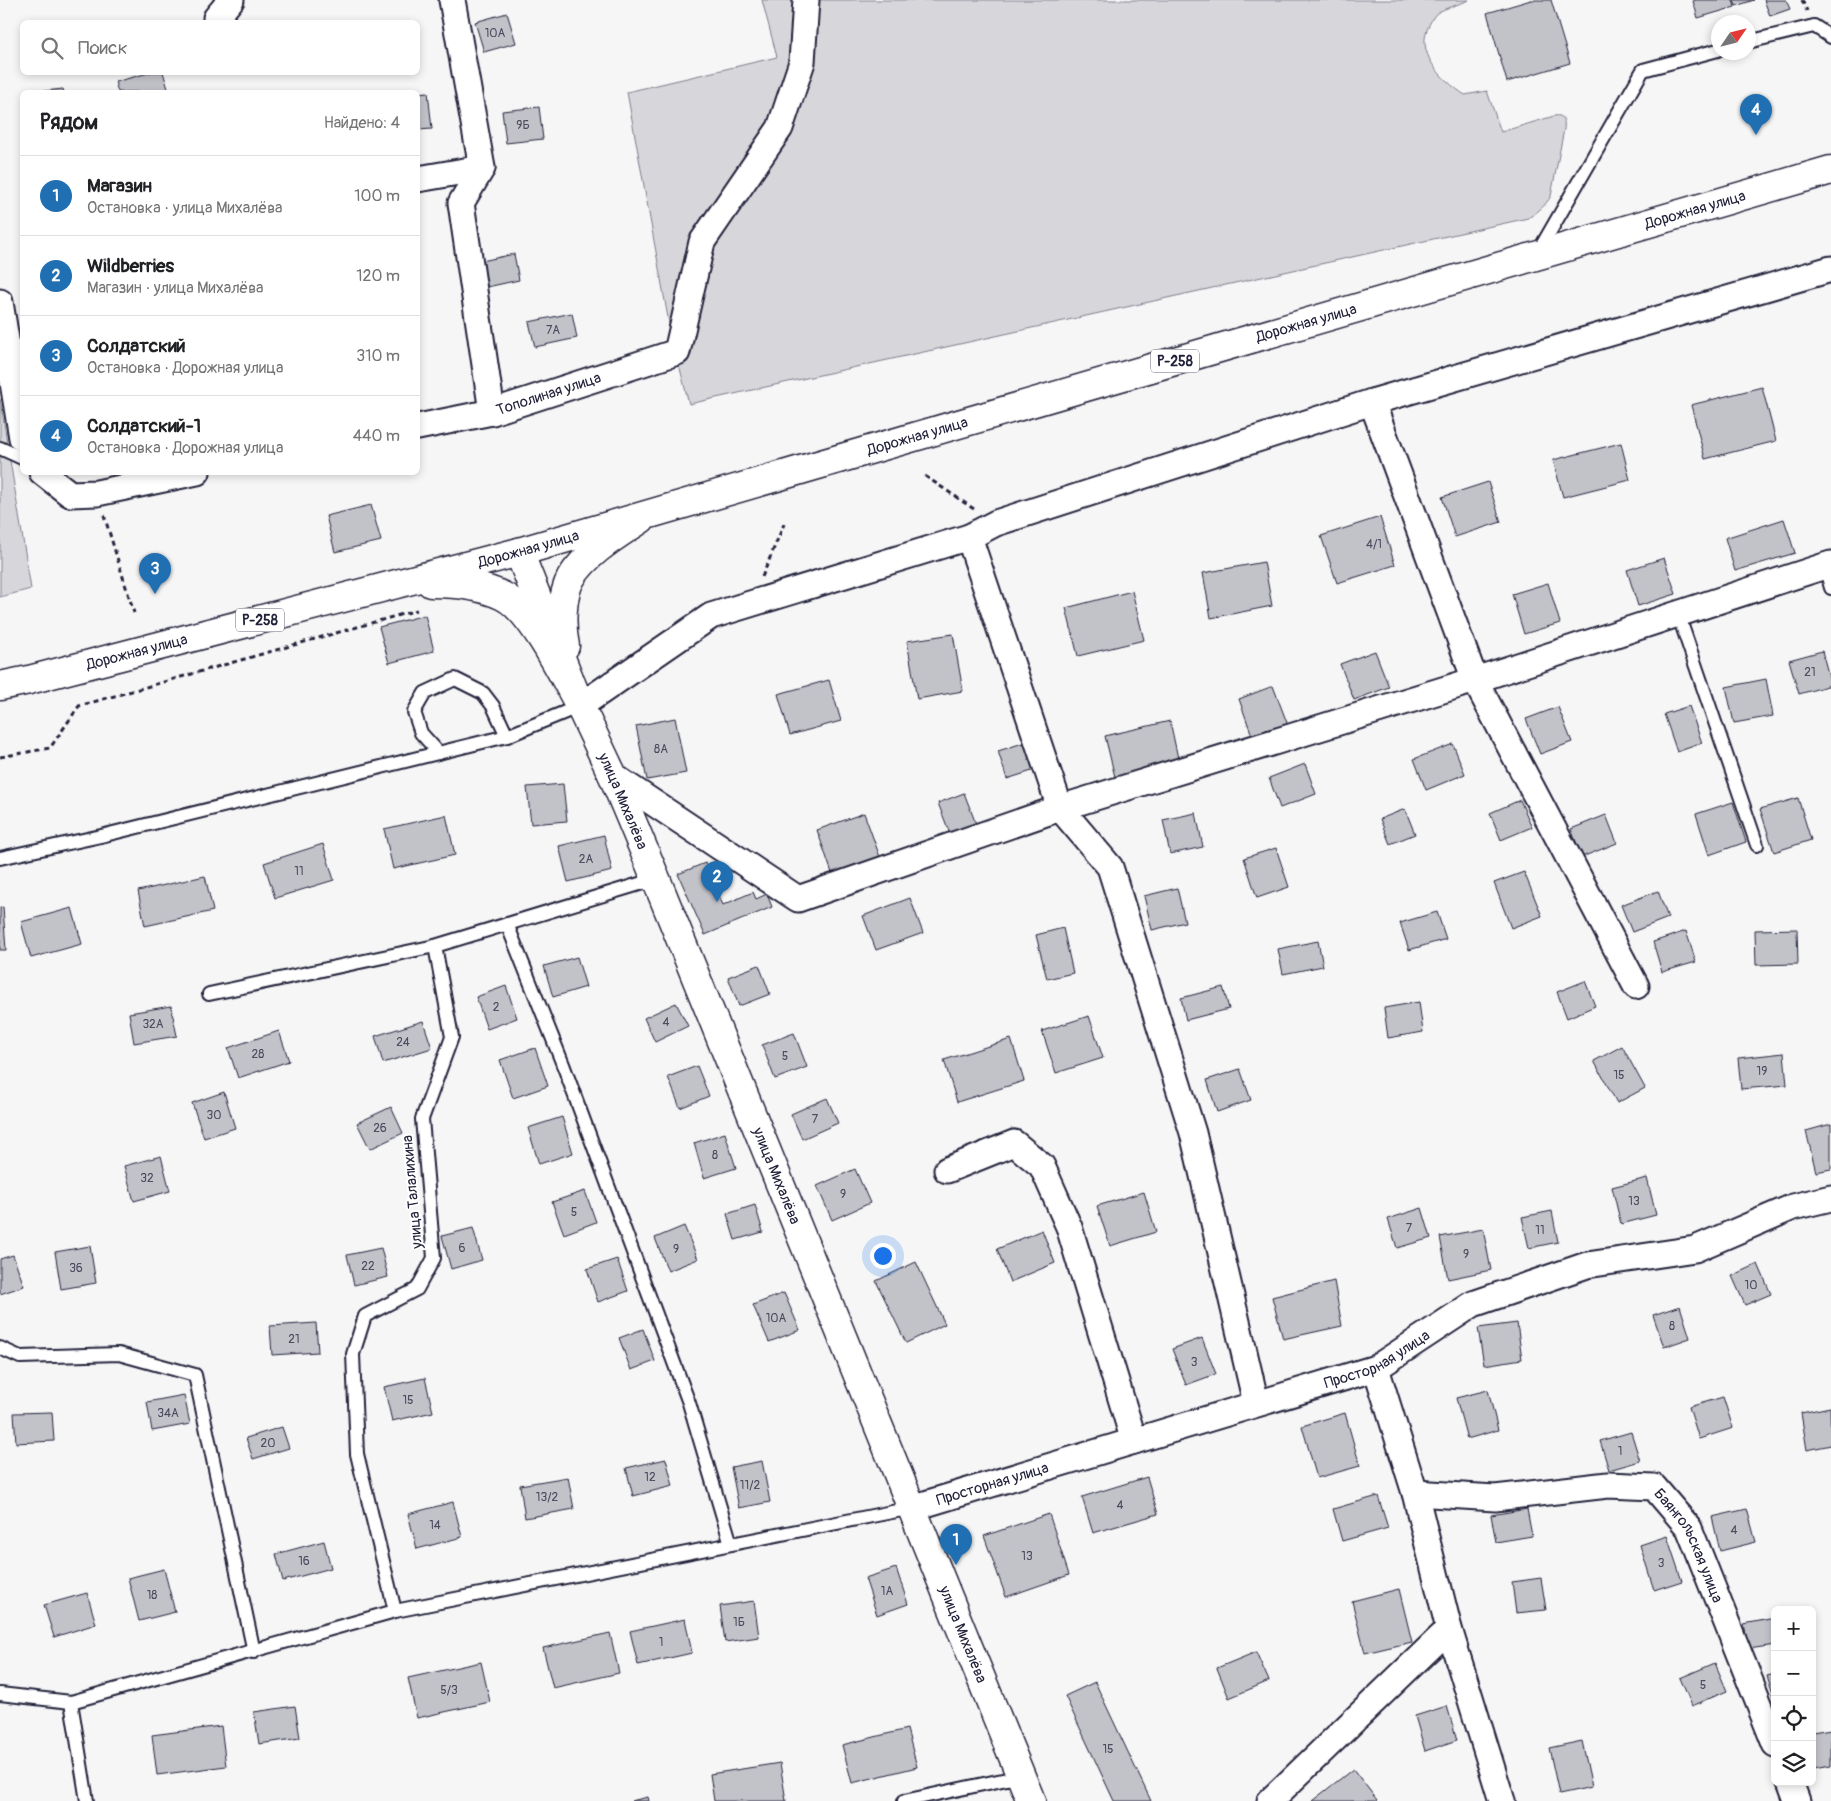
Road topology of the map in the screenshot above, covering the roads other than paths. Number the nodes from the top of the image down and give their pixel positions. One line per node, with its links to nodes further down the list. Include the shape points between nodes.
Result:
1 (452, 0): 6 (street)
2 (806, 0): 13 (street, Тополиная улица, via 802,62 780,128 702,242 677,352)
3 (1831, 37): 4 (lane, via 1814,26)
4 (1756, 40)
5 (1711, 52): 9 (lane, via 1643,70)
6 (482, 168): 8 (street); 13 (street, via 461,203)
7 (1831, 170): 9 (main road, Дорожная улица / Р-258)
8 (420, 179)
9 (1536, 256): 20 (main road, Дорожная улица / Р-258)
10 (1831, 269): 12 (street)
11 (0, 302): 14 (street)
12 (1372, 402): 21 (street, via 996,523); 26 (street)
13 (492, 412): 15 (street, Тополиная улица)
14 (20, 426)
15 (420, 427)
16 (0, 448): 17 (lane)
17 (20, 457)
18 (46, 475): 19 (street, via 70,494 97,493)
19 (183, 475)
20 (646, 516): 22 (main road, Дорожная улица / Р-258); 28 (main road, via 591,555 571,579 562,608 564,640)
21 (969, 537): 28 (street, via 711,616); 32 (street)
22 (519, 552): 24 (main road, Дорожная улица / Р-258); 28 (main road, улица Михалёва)
23 (1829, 572): 25 (street)
24 (399, 584): 27 (main road, Дорожная улица / Р-258); 28 (main road, via 445,583 478,587 504,596 527,617)
25 (1678, 614): 26 (street); 33 (lane)
26 (1475, 680): 32 (street); 38 (street)
27 (0, 686)
28 (580, 706): 29 (lane); 31 (main road, улица Михалёва)
29 (507, 736): 30 (lane); 30 (lane, via 484,693 455,679 425,693 414,712 421,733)
30 (439, 753): 34 (lane)
31 (613, 776): 32 (street, via 798,899); 35 (main road, улица Михалёва)
32 (1060, 808): 44 (street, via 1110,867 1193,1133)
33 (1757, 845)
34 (0, 858)
35 (656, 879): 36 (lane); 47 (main road, улица Михалёва)
36 (507, 924): 37 (lane); 48 (lane, via 689,1403)
37 (435, 946): 39 (lane); 49 (lane, улица Талалихина, via 452,1037 422,1119 434,1258 417,1289 365,1316 353,1354 357,1454)
38 (1636, 986)
39 (209, 994)
40 (947, 1170): 45 (street, via 1014,1143 1042,1166 1069,1227)
41 (1831, 1198): 43 (street, Просторная улица, via 1793,1207 1695,1249 1587,1265 1473,1304)
42 (0, 1348): 51 (lane, via 20,1357 119,1354 195,1375)
43 (1376, 1368): 44 (street, Просторная улица); 46 (street)
44 (1256, 1403): 45 (street, Просторная улица)
45 (1134, 1441): 47 (street, Просторная улица)
46 (1416, 1493): 50 (street); 54 (street, Баянгольская улица, via 1495,1498 1608,1485 1654,1487 1689,1528)
47 (912, 1508): 48 (lane); 56 (main road, улица Михалёва)
48 (731, 1544): 49 (lane)
49 (395, 1611): 51 (lane)
50 (1449, 1629): 59 (street); 60 (street)
51 (254, 1652): 53 (lane)
52 (0, 1694): 53 (lane)
53 (71, 1702): 57 (lane)
54 (1774, 1741)
55 (1791, 1786): 61 (street)
56 (1026, 1789): 58 (lane)
57 (87, 1801)
58 (904, 1801)
59 (1270, 1801)
60 (1502, 1801)
61 (1797, 1801)

